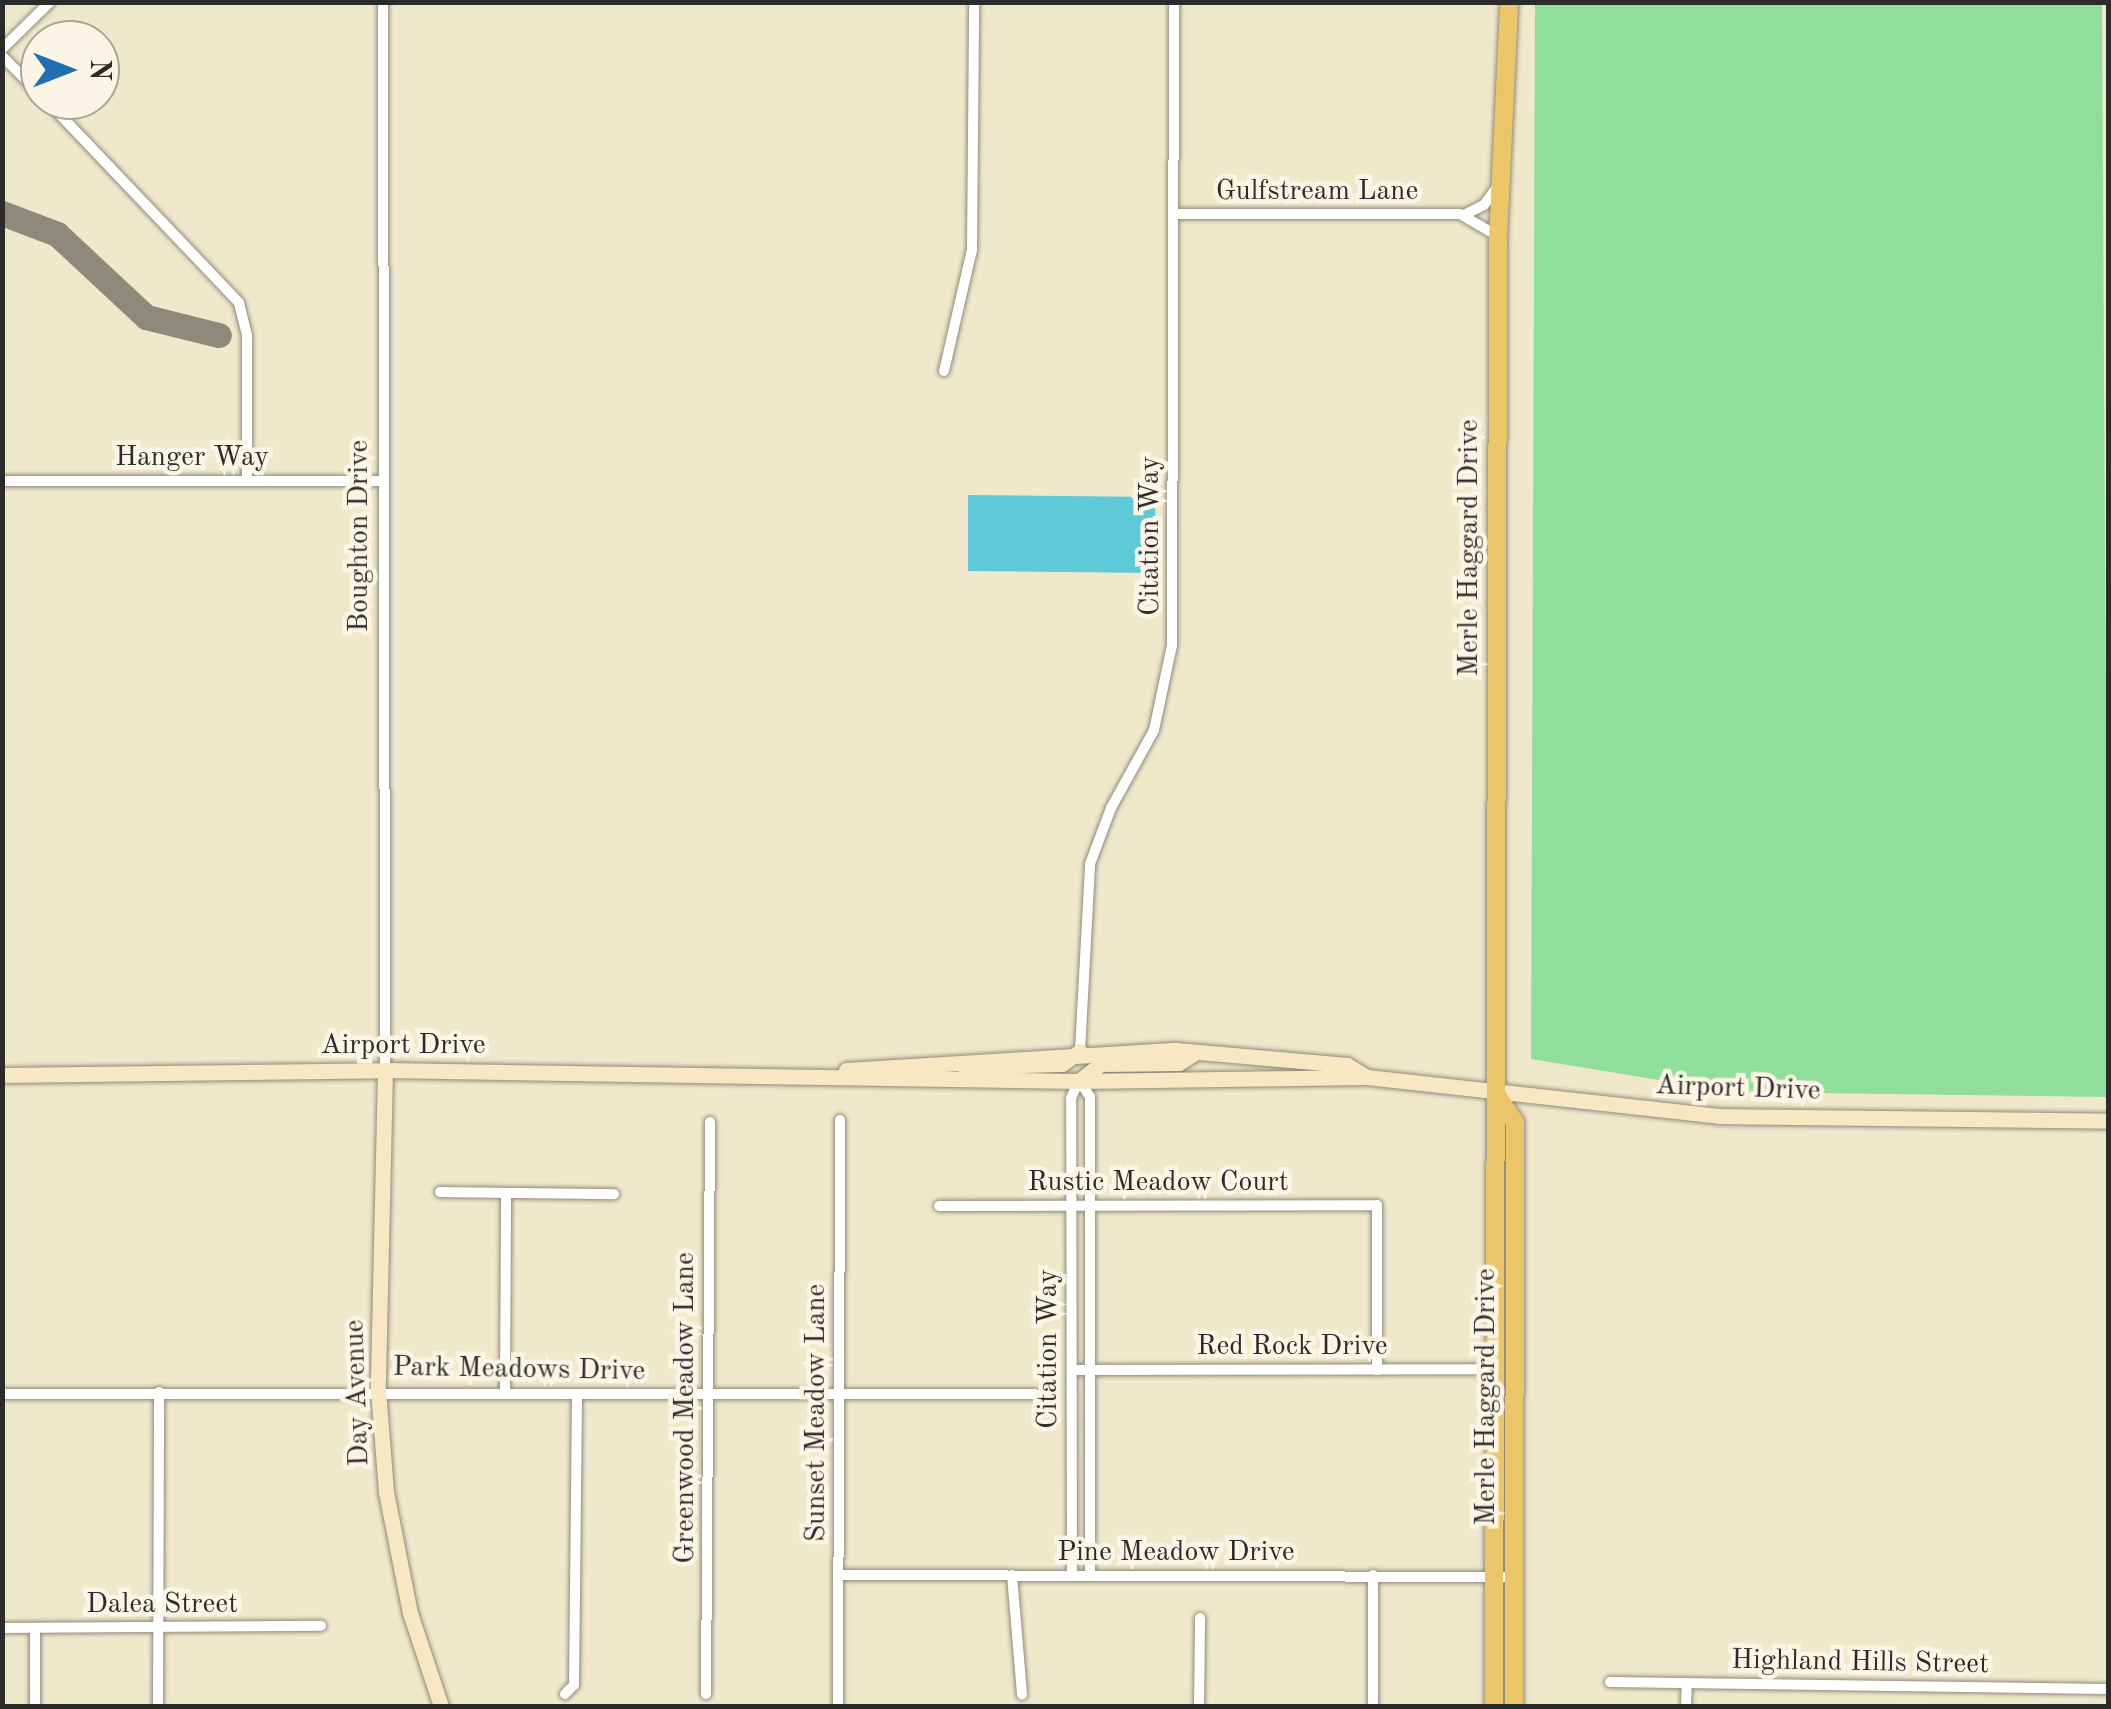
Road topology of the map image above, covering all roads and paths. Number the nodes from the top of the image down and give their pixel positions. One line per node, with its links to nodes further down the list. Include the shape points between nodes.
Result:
1 (50, 2): 6 (street)
2 (383, 2): 14 (street, Boughton Drive)
3 (974, 2): 13 (street, via 972,250)
4 (1174, 2): 10 (street, Citation Way)
5 (1509, 2): 9 (main road, Merle Haggard Drive)
6 (2, 53): 7 (street)
7 (20, 72)
8 (66, 120): 16 (street, via 239,302 247,336)
9 (1500, 175): 11 (street, via 1484,204); 12 (main road, Merle Haggard Drive)
10 (1174, 214): 11 (street, Gulfstream Lane); 17 (street, Citation Way, via 1172,645 1154,730 1104,822 1090,864)
11 (1460, 214): 12 (street, via 1479,220)
12 (1498, 239): 25 (main road, Merle Haggard Drive)
13 (944, 371)
14 (382, 480): 16 (street, Hanger Way); 19 (street, Boughton Drive)
15 (2, 481): 16 (street, Hanger Way)
16 (246, 481)
17 (1080, 1051): 18 (main road, Airport Drive); 21 (main road, Airport Drive); 23 (main road, via 1062,1064 987,1066)
18 (1196, 1052): 22 (main road, Airport Drive, via 1347,1065); 24 (main road, via 1179,1063 1101,1064)
19 (385, 1070): 20 (main road, Airport Drive); 21 (main road, Airport Drive); 39 (main road, Day Avenue)
20 (2, 1076)
21 (804, 1077): 23 (main road, Airport Drive)
22 (1367, 1077): 24 (main road, Airport Drive); 25 (main road, Airport Drive)
23 (956, 1079): 24 (main road, Airport Drive)
24 (1079, 1081): 33 (street, Citation Way, via 1071,1098); 34 (street, Citation Way, via 1090,1097)
25 (1496, 1094): 27 (main road, Airport Drive, via 1719,1116); 35 (main road, Merle Haggard Drive); 52 (main road, Merle Haggard Drive, via 1515,1122)
26 (840, 1120): 46 (street, Sunset Meadow Lane)
27 (2108, 1121)
28 (710, 1122): 44 (street, Greenwood Meadow Lane)
29 (440, 1192): 31 (street)
30 (614, 1194): 31 (street)
31 (506, 1196): 42 (street)
32 (938, 1206): 33 (street, Rustic Meadow Court)
33 (1071, 1207): 34 (street, Rustic Meadow Court); 36 (street, Citation Way)
34 (1090, 1207): 37 (street, Citation Way); 38 (street, Rustic Meadow Court, via 1378,1205)
35 (1494, 1369): 38 (street, Red Rock Drive); 52 (main road, Merle Haggard Drive)
36 (1072, 1370): 37 (street, Red Rock Drive); 49 (street, Citation Way)
37 (1090, 1370): 38 (street, Red Rock Drive); 50 (street, Citation Way)
38 (1377, 1370)
39 (378, 1390): 40 (street, Park Meadows Drive); 42 (street, Park Meadows Drive); 66 (main road, Day Avenue, via 400,1573)
40 (159, 1392): 41 (street, Park Meadows Drive); 55 (street)
41 (2, 1394)
42 (505, 1394): 43 (street, Park Meadows Drive)
43 (577, 1394): 44 (street, Park Meadows Drive); 61 (street, via 574,1685)
44 (708, 1394): 46 (street, Park Meadows Drive); 62 (street, Greenwood Meadow Lane)
45 (1035, 1394): 46 (street, Park Meadows Drive)
46 (839, 1396): 47 (street, Sunset Meadow Lane)
47 (839, 1575): 48 (street, Pine Meadow Drive); 67 (street, Sunset Meadow Lane)
48 (1012, 1575): 49 (street, Pine Meadow Drive); 63 (street)
49 (1072, 1575): 50 (street, Pine Meadow Drive)
50 (1090, 1575): 51 (street, Pine Meadow Drive)
51 (1373, 1575): 52 (street, Pine Meadow Drive); 69 (street)
52 (1505, 1577): 70 (main road, Merle Haggard Drive); 71 (main road, Merle Haggard Drive)
53 (1200, 1618): 68 (street)
54 (321, 1626): 55 (street, Dalea Street)
55 (158, 1627): 57 (street, Dalea Street); 65 (street)
56 (2, 1628): 57 (street, Dalea Street)
57 (35, 1628): 64 (street)
58 (1610, 1682): 59 (street, Highland Hills Street)
59 (1687, 1684): 60 (street, Highland Hills Street); 72 (street)
60 (2108, 1689)
61 (565, 1694)
62 (706, 1694)
63 (1022, 1695)
64 (35, 1706)
65 (158, 1706)
66 (441, 1706)
67 (838, 1706)
68 (1199, 1706)
69 (1373, 1706)
70 (1494, 1706)
71 (1514, 1706)
72 (1686, 1706)

